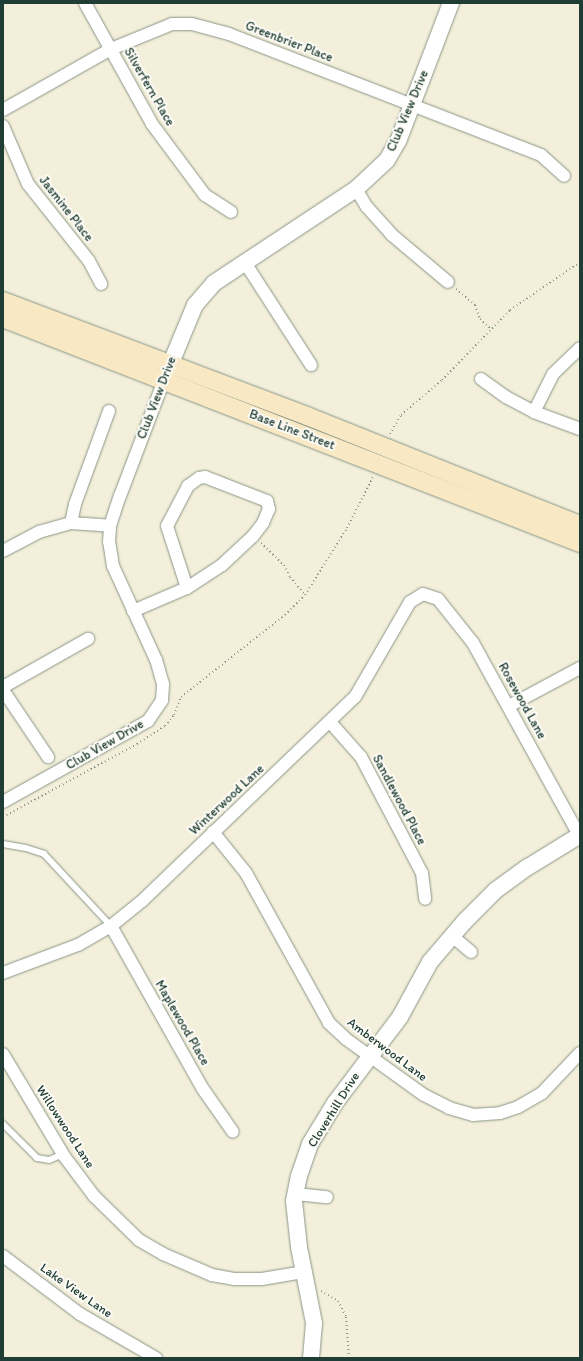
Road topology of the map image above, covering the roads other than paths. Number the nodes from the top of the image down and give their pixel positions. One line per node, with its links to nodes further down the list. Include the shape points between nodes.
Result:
1 (85, 3): 3 (street, Silverfern Place)
2 (451, 3): 4 (street, Club View Drive)
3 (111, 49): 4 (street, Greenbrier Place, via 172,24 192,24 229,34); 5 (street, Greenbrier Place); 9 (street, Silverfern Place, via 152,124 205,195)
4 (412, 105): 7 (street, Greenbrier Place, via 541,156); 8 (street, Club View Drive, via 387,160)
5 (3, 110)
6 (3, 126): 12 (street, Jasmine Place, via 28,184 89,261)
7 (564, 176)
8 (356, 189): 10 (street, Club View Drive); 11 (street, via 366,207 392,235)
9 (231, 212)
10 (244, 261): 16 (street); 17 (street, Club View Drive, via 214,283 195,305)
11 (448, 282)
12 (101, 284)
13 (3, 301): 17 (main road, Base Line Street)
14 (3, 318): 17 (main road, Base Line Street)
15 (580, 348): 20 (street, via 553,374)
16 (311, 365)
17 (166, 373): 23 (main road, Base Line Street, via 307,416); 24 (street, Club View Drive); 25 (main road, Base Line Street)
18 (481, 379): 20 (street, via 506,397)
19 (109, 411): 22 (street, via 75,504)
20 (534, 412): 21 (street)
21 (580, 429)
22 (71, 523): 24 (street); 26 (street, via 38,532)
23 (580, 525)
24 (110, 526): 29 (street, Club View Drive, via 112,566)
25 (580, 543)
26 (3, 550)
27 (187, 588): 27 (street, via 168,526 188,486 205,477 267,501 267,516 254,536 209,575); 29 (street)
28 (423, 594): 34 (street, Rosewood Lane, via 438,600 470,638); 35 (street, Winterwood Lane, via 410,602 355,696)
29 (134, 611): 37 (street, Club View Drive, via 156,660 163,684 162,700 156,712 148,721)
30 (88, 639): 32 (street)
31 (580, 668): 34 (street)
32 (3, 687)
33 (3, 690): 36 (street)
34 (509, 706): 39 (street, Rosewood Lane)
35 (330, 722): 38 (street, Winterwood Lane); 41 (street, Sandlewood Place, via 361,757 422,873)
36 (48, 757)
37 (3, 802)
38 (213, 832): 42 (street, Winterwood Lane, via 142,901); 48 (street, Amberwood Lane, via 246,873 329,1023)
39 (580, 836): 43 (street, Cloverhill Drive, via 528,867 496,890)
40 (3, 844): 42 (lane, via 44,854)
41 (425, 899)
42 (111, 926): 45 (street, Winterwood Lane, via 78,945); 50 (street, Maplewood Place, via 203,1089)
43 (452, 936): 44 (street); 48 (street, Cloverhill Drive, via 430,962 400,1017)
44 (471, 952)
45 (3, 973)
46 (580, 1053): 48 (street, Amberwood Lane, via 542,1093 518,1107 500,1113 473,1115 449,1108 424,1095)
47 (3, 1054): 51 (street, Willowwood Lane)
48 (370, 1055): 52 (street, Cloverhill Drive, via 310,1144)
49 (3, 1124): 51 (lane, via 37,1158 49,1160)
50 (233, 1132)
51 (63, 1154): 55 (street, Willowwood Lane, via 94,1196 120,1223 139,1240 163,1254 212,1275 234,1279 262,1279)
52 (296, 1194): 53 (street); 55 (street, Cloverhill Drive, via 298,1247)
53 (327, 1197)
54 (3, 1256): 56 (street, Lake View Lane, via 80,1314)
55 (304, 1272): 57 (street, Cloverhill Drive, via 314,1324)
56 (156, 1358)
57 (311, 1358)

